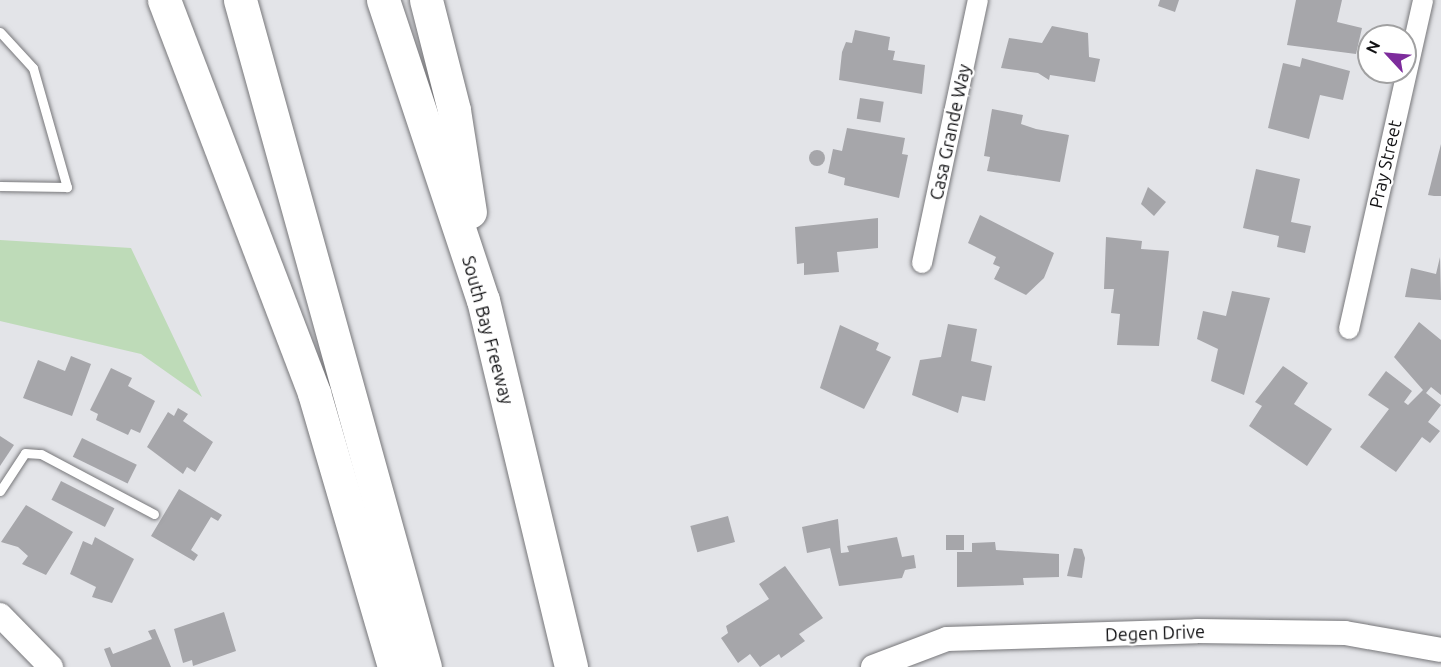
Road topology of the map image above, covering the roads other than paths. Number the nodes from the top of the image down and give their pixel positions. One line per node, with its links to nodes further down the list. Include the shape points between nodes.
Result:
1 (164, 0): 17 (highway, via 314,393)
2 (240, 0): 18 (highway)
3 (383, 0): 10 (highway, South Bay Freeway)
4 (426, 0): 10 (highway, via 454,110)
5 (978, 0): 9 (street, Casa Grande Way)
6 (1423, 0): 11 (street, Pray Street)
7 (0, 32): 8 (lane, via 33,68 67,188)
8 (0, 186)
9 (922, 263)
10 (483, 300): 19 (highway, South Bay Freeway)
11 (1349, 329)
12 (0, 491): 13 (lane, via 25,453 41,454)
13 (154, 514)
14 (0, 615): 16 (street)
15 (1441, 650): 20 (street, Degen Drive, via 1345,633 1185,632 947,639)
16 (51, 667)
17 (394, 667)
18 (425, 667)
19 (571, 667)
20 (873, 667)

